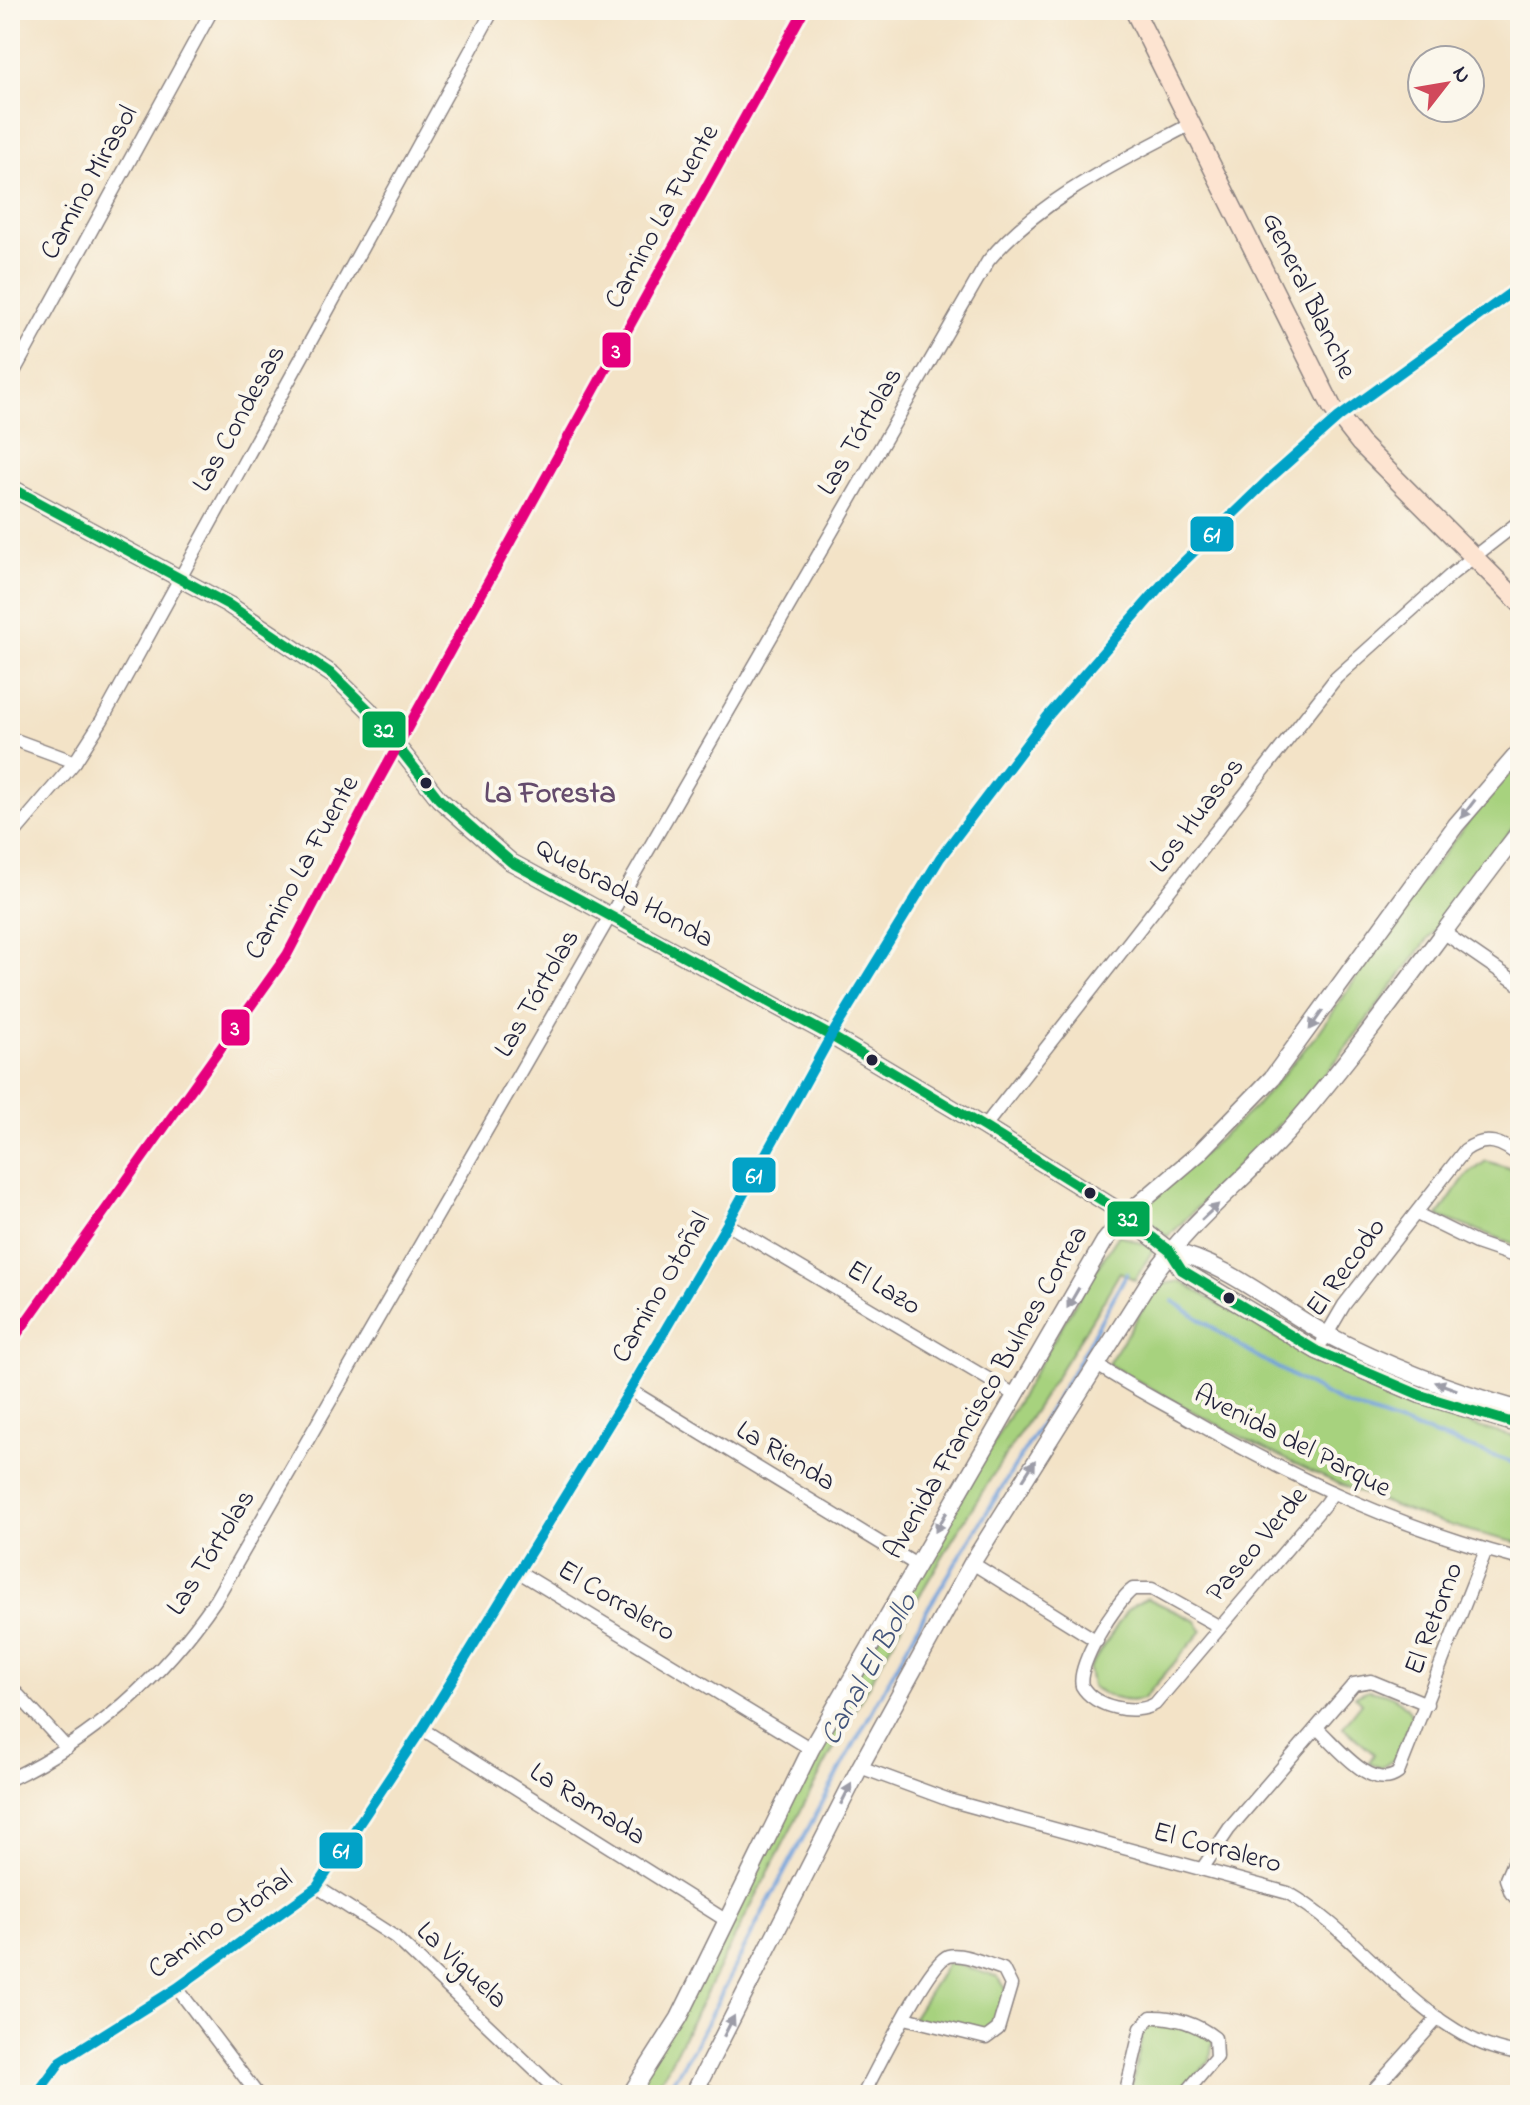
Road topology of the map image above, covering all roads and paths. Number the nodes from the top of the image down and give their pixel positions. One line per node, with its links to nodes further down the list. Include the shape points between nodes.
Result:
1 (212, 10): 7 (street, Camino Mirasol)
2 (493, 10): 12 (street, Las Condesas)
3 (804, 10): 15 (street, Camino La Fuente)
4 (1134, 10): 5 (main road, General Blanche)
5 (1191, 124): 8 (main road, General Blanche); 20 (street, Las Tórtolas, via 1045,208 988,261)
6 (1520, 286): 8 (street, Camino Otoñal)
7 (10, 379)
8 (1339, 417): 11 (main road, General Blanche); 23 (street, Camino Otoñal, via 1169,576 1047,717 940,858)
9 (10, 487): 12 (street, Quebrada Honda)
10 (1520, 521): 11 (street, Los Huasos)
11 (1474, 556): 13 (main road, General Blanche); 24 (street, Los Huasos, via 1311,706)
12 (182, 579): 15 (street, Quebrada Honda, via 333,675); 17 (street, Las Condesas)
13 (1520, 603)
14 (10, 738): 17 (street)
15 (397, 748): 20 (street, Quebrada Honda, via 439,799 486,843); 32 (street, Camino La Fuente, via 287,955)
16 (1520, 751): 27 (street, Avenida Francisco Bulnes Correa, one-way to 27, via 1463,816 1272,1078 1199,1153)
17 (75, 762): 19 (street, Las Condesas)
18 (1520, 831): 21 (street)
19 (10, 838)
20 (610, 917): 23 (street, Quebrada Honda); 51 (street, Las Tórtolas, via 216,1599 155,1676)
21 (1443, 932): 22 (street); 29 (street, one-way to 21, via 1294,1125)
22 (1520, 985)
23 (831, 1036): 24 (street, Quebrada Honda); 28 (street, Camino Otoñal)
24 (984, 1127): 27 (street, Quebrada Honda)
25 (1520, 1157): 26 (street, El Recodo, via 1496,1142 1471,1146)
26 (1417, 1214): 30 (street, El Recodo); 31 (street, El Recodo)
27 (1125, 1216): 29 (street, Quebrada Honda); 36 (street, Avenida Francisco Bulnes Correa, one-way to 36, via 1104,1242)
28 (727, 1224): 35 (street, Camino Otoñal); 36 (street, El Lazo)
29 (1170, 1251): 31 (street, via 1196,1256); 33 (street, via 1182,1270); 34 (street)
30 (1520, 1258)
31 (1327, 1334): 33 (street, El Recodo); 37 (street, one-way to 31, via 1412,1373)
32 (10, 1344)
33 (1317, 1351): 38 (street, via 1420,1395)
34 (1096, 1364): 39 (street, Avenida del Parque, via 1251,1454); 42 (street, one-way to 34)
35 (630, 1390): 43 (street, La Rienda); 44 (street, Camino Otoñal)
36 (1015, 1395): 43 (street, Avenida Francisco Bulnes Correa, one-way to 43)
37 (1520, 1410)
38 (1520, 1425)
39 (1332, 1494): 40 (street, Avenida del Parque); 45 (street, Paseo Verde)
40 (1486, 1550): 41 (street, Avenida del Parque); 48 (street, El Retorno)
41 (1520, 1559)
42 (972, 1563): 46 (street); 53 (street)
43 (915, 1564): 52 (street, Avenida Francisco Bulnes Correa)
44 (519, 1572): 50 (street, Camino Otoñal); 52 (street, El Corralero)
45 (1220, 1627): 46 (street, Paseo Verde, via 1141,1587 1127,1594); 46 (street, Paseo Verde, via 1159,1700 1140,1710 1095,1700 1084,1690 1080,1669)
46 (1097, 1641)
47 (10, 1686): 51 (street)
48 (1427, 1704): 49 (street, El Retorno, via 1360,1681); 49 (street, El Retorno, via 1401,1770 1388,1779 1369,1774)
49 (1317, 1728): 56 (street, El Retorno, via 1229,1829)
50 (422, 1729): 57 (street, Camino Otoñal); 59 (street, La Ramada)
51 (67, 1748): 54 (street, Las Tórtolas)
52 (811, 1749): 59 (street, Avenida Francisco Bulnes Correa)
53 (860, 1767): 56 (street, El Corralero, via 927,1794); 64 (street, one-way to 53)
54 (10, 1779)
55 (1520, 1846): 58 (street, via 1506,1879)
56 (1202, 1869): 62 (street, El Corralero, via 1266,1885 1306,1904)
57 (317, 1887): 60 (street, Camino Otoñal); 67 (street, La Viguela, via 395,1937)
58 (1520, 1902)
59 (727, 1921): 68 (street, Avenida Francisco Bulnes Correa, via 679,2018)
60 (177, 1988): 65 (street, Camino Otoñal, via 61,2061); 66 (street)
61 (905, 2018): 61 (street, via 986,2038 998,2029 1011,1985 1003,1969 954,1955 943,1957); 70 (street)
62 (1438, 2018): 63 (street, El Corralero, via 1483,2044); 73 (street)
63 (1520, 2054)
64 (696, 2091): 69 (street)
65 (36, 2095)
66 (258, 2095)
67 (561, 2095)
68 (630, 2095)
69 (717, 2095)
70 (863, 2095)
71 (1125, 2095): 72 (street, via 1141,2028 1151,2017 1165,2016 1215,2038 1216,2057)
72 (1184, 2095)
73 (1369, 2095)

